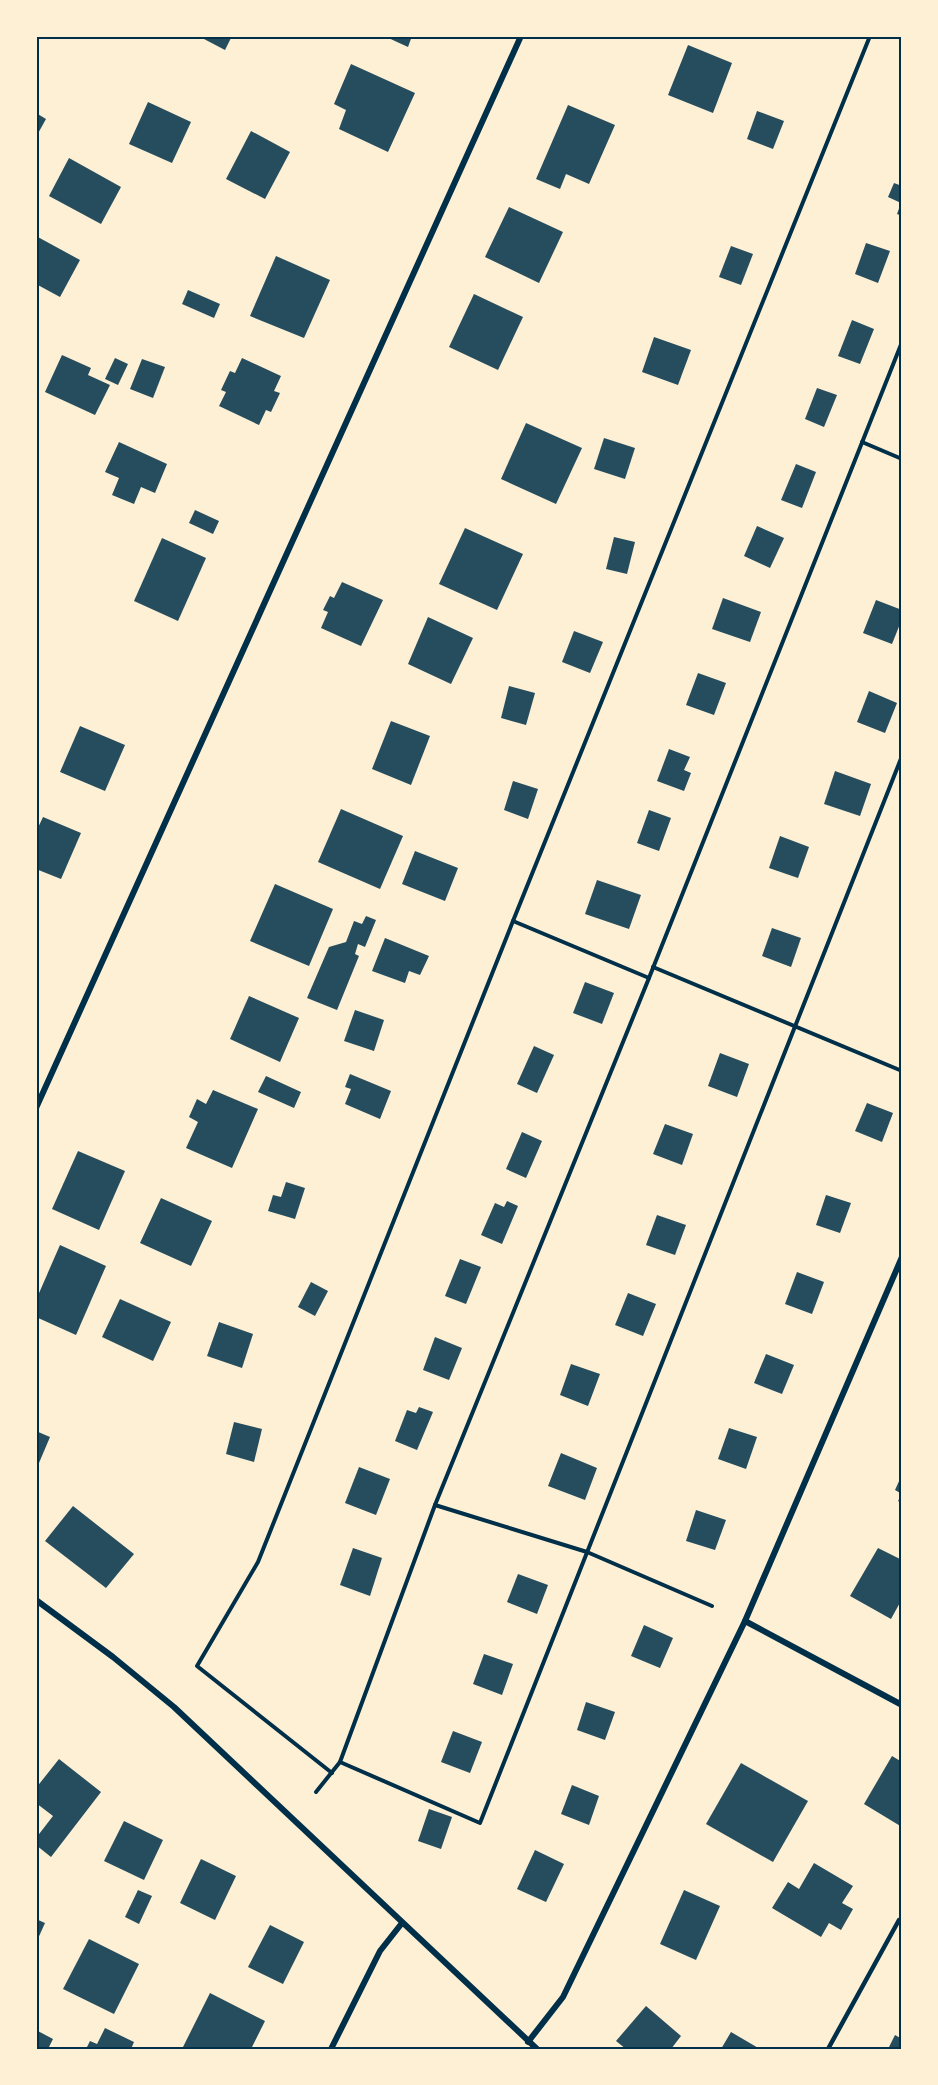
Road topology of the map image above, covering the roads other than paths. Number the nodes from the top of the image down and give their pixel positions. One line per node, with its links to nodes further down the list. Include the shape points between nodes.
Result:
1 (520, 36): 2 (street)
2 (36, 1108)
3 (902, 1257): 5 (street)
4 (36, 1600): 8 (street, via 174,1707)
5 (745, 1621): 6 (street); 9 (street, via 563,1997)
6 (902, 1705)
7 (899, 1920): 12 (lane)
8 (402, 1923): 9 (street); 10 (street, via 380,1951)
9 (528, 2042): 11 (street)
10 (331, 2049)
11 (537, 2049)
12 (828, 2049)

